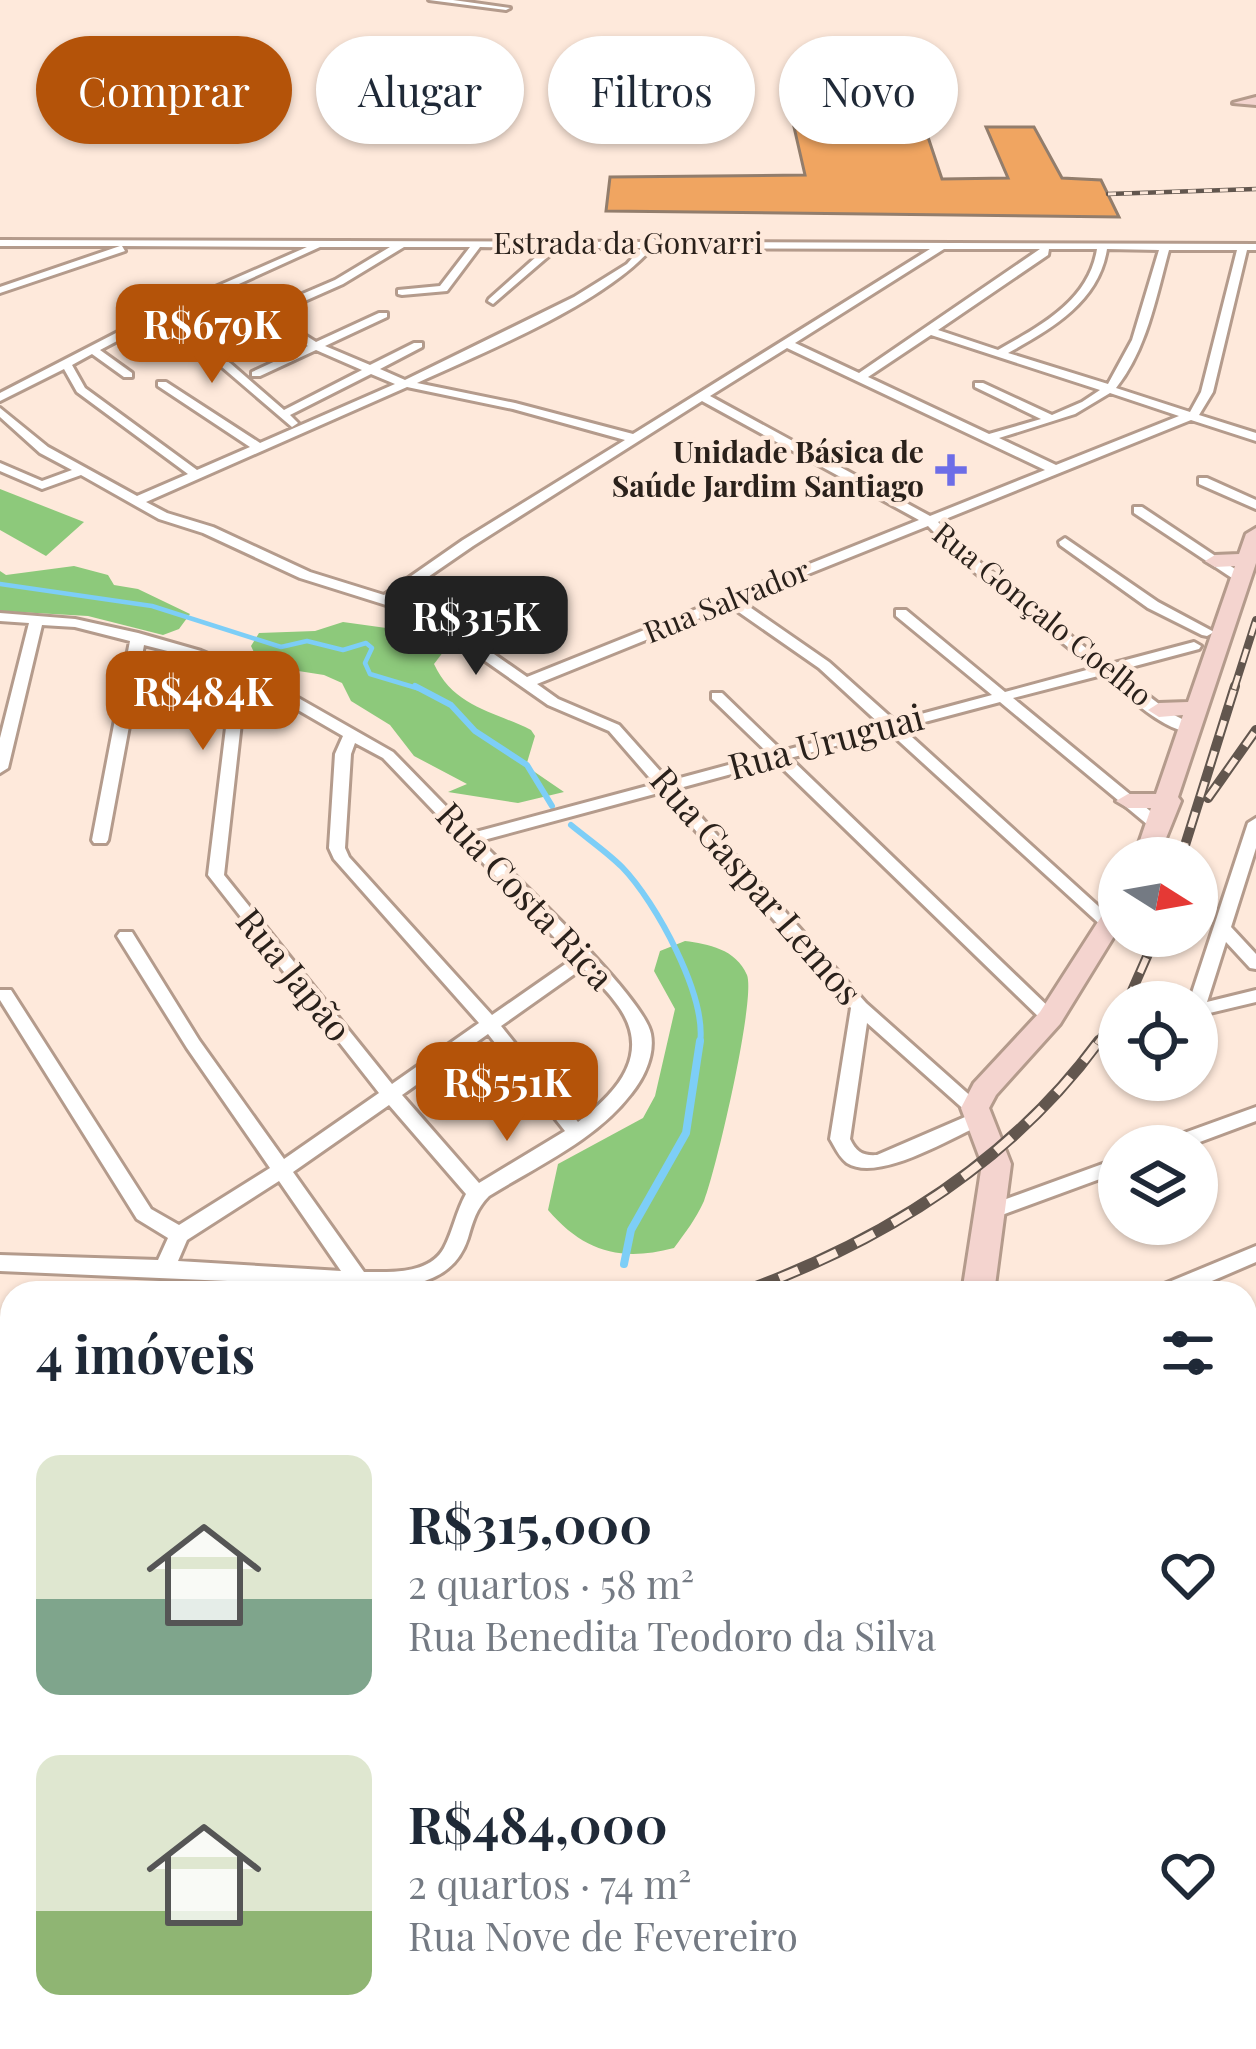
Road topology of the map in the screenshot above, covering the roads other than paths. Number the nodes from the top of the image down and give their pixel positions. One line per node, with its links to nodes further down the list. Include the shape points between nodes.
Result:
1 (433, 0): 2 (street)
2 (506, 8)
3 (1256, 101): 4 (main road)
4 (1239, 103)
5 (653, 242): 9 (street, Estrada da Gonvarri); 10 (street, Estrada da Gonvarri); 36 (street, via 626,273 598,289)
6 (0, 243): 7 (street, Estrada da Gonvarri)
7 (137, 243): 11 (street, Estrada da Gonvarri); 18 (street)
8 (402, 244): 11 (street, Estrada da Gonvarri); 12 (street, Estrada da Gonvarri); 22 (street)
9 (556, 244): 12 (street, Estrada da Gonvarri); 20 (street)
10 (945, 244): 13 (street, Estrada da Gonvarri); 25 (street)
11 (320, 245): 17 (street)
12 (477, 245): 19 (street, via 443,289)
13 (1046, 245): 14 (street, Estrada da Gonvarri); 24 (street)
14 (1103, 245): 15 (street, Estrada da Gonvarri); 30 (street, via 1103,263 1070,308)
15 (1166, 246): 16 (street, Estrada da Gonvarri); 39 (street)
16 (1250, 247): 43 (street)
17 (222, 288): 22 (street); 23 (street)
18 (0, 290)
19 (402, 292)
20 (493, 301)
21 (383, 315): 28 (street)
22 (263, 317): 26 (street); 28 (street)
23 (151, 319): 26 (street); 29 (street)
24 (930, 331): 30 (street); 35 (street)
25 (786, 343): 35 (street); 40 (street)
26 (197, 344): 32 (street, via 287,419)
27 (418, 345): 32 (street)
28 (316, 347): 32 (street); 33 (street)
29 (92, 349): 31 (street); 34 (street)
30 (1000, 353): 39 (street)
31 (65, 362): 41 (street); 52 (street, via 81,390)
32 (373, 368): 36 (street)
33 (256, 374)
34 (128, 375)
35 (861, 376): 45 (street)
36 (403, 383): 47 (street); 48 (street)
37 (162, 384): 48 (street)
38 (979, 386): 44 (street)
39 (1112, 387): 43 (street); 44 (street)
40 (701, 396): 47 (street); 57 (street, Rua Gonçalo Coelho)
41 (0, 398)
42 (0, 411): 51 (street, Rua Gaspar Lemos)
43 (1194, 414): 46 (street); 50 (street, Rua Salvador)
44 (1048, 418): 45 (street)
45 (992, 437): 50 (street)
46 (1256, 437)
47 (636, 439): 62 (street)
48 (259, 448): 52 (street)
49 (0, 467): 51 (street, via 42,485)
50 (1057, 470): 57 (street, Rua Salvador)
51 (79, 472): 54 (street, Rua Gaspar Lemos)
52 (194, 473): 54 (street)
53 (1203, 482): 55 (street)
54 (137, 501): 62 (street, Rua Gaspar Lemos, via 305,575)
55 (1256, 505)
56 (1138, 510): 60 (street)
57 (930, 521): 63 (street, Rua Salvador); 69 (street, Rua Gonçalo Coelho)
58 (1256, 534): 61 (main road)
59 (1065, 542): 68 (street)
60 (1215, 561): 61 (main road)
61 (1243, 568): 68 (main road)
62 (388, 599): 71 (street, Rua Gaspar Lemos, via 460,633)
63 (730, 599): 71 (street, Rua Salvador); 76 (street)
64 (902, 613): 72 (street)
65 (0, 617): 66 (street, Rua Costa Rica)
66 (37, 618): 67 (street, Rua Costa Rica); 79 (street)
67 (138, 638): 70 (street, Rua Costa Rica); 87 (street)
68 (1200, 642): 69 (street, Rua Uruguai); 75 (main road)
69 (1104, 669): 72 (street, Rua Uruguai); 74 (street, Rua Gonçalo Coelho)
70 (253, 678): 77 (street, Rua Costa Rica); 101 (street, Rua Japão, via 237,695 216,860 221,886)
71 (524, 684): 80 (street, Rua Gaspar Lemos, via 614,728)
72 (998, 695): 76 (street, Rua Uruguai); 81 (street)
73 (717, 696): 78 (street)
74 (1159, 710): 75 (main road)
75 (1196, 719): 82 (main road)
76 (892, 725): 78 (street, Rua Uruguai); 88 (street)
77 (352, 733): 86 (street, Rua Costa Rica, via 400,764); 100 (street, via 341,768 342,859)
78 (778, 754): 80 (street, Rua Uruguai); 99 (street)
79 (0, 768)
80 (668, 785): 86 (street, Rua Uruguai); 98 (street, Rua Gaspar Lemos)
81 (1128, 801): 82 (main road); 83 (street)
82 (1169, 801): 83 (main road)
83 (1160, 827): 85 (main road)
84 (1254, 831): 89 (street)
85 (1155, 837)
86 (472, 838): 92 (street, Rua Costa Rica)
87 (100, 840)
88 (1098, 901)
89 (1222, 928): 93 (street); 94 (street)
90 (126, 936): 106 (street)
91 (1098, 943): 99 (main road)
92 (584, 959): 100 (street); 105 (street, Rua Costa Rica, via 637,1016 646,1046 632,1080)
93 (1256, 964)
94 (1205, 981)
95 (4, 994): 110 (street, via 144,1214)
96 (1256, 996): 97 (street)
97 (1218, 1004)
98 (860, 1007): 102 (street, Rua Gaspar Lemos); 102 (street, via 841,1124 846,1154 880,1162)
99 (1050, 1018): 102 (main road, via 984,1090)
100 (490, 1024): 101 (street); 105 (street)
101 (390, 1094): 106 (street); 108 (street, Rua Japão)
102 (976, 1113): 109 (main road, via 994,1151)
103 (1256, 1114): 104 (street)
104 (1218, 1128)
105 (577, 1134): 108 (street, Rua Costa Rica)
106 (283, 1169): 110 (street); 114 (street)
107 (1098, 1173): 109 (street)
108 (477, 1194): 114 (street, via 449,1259 425,1274)
109 (992, 1212): 117 (main road)
110 (179, 1235): 113 (street)
111 (1254, 1259): 118 (street)
112 (0, 1263): 113 (street)
113 (166, 1269): 115 (street)
114 (357, 1278): 116 (street)
115 (251, 1281)
116 (302, 1281)
117 (980, 1281)
118 (1196, 1281)

